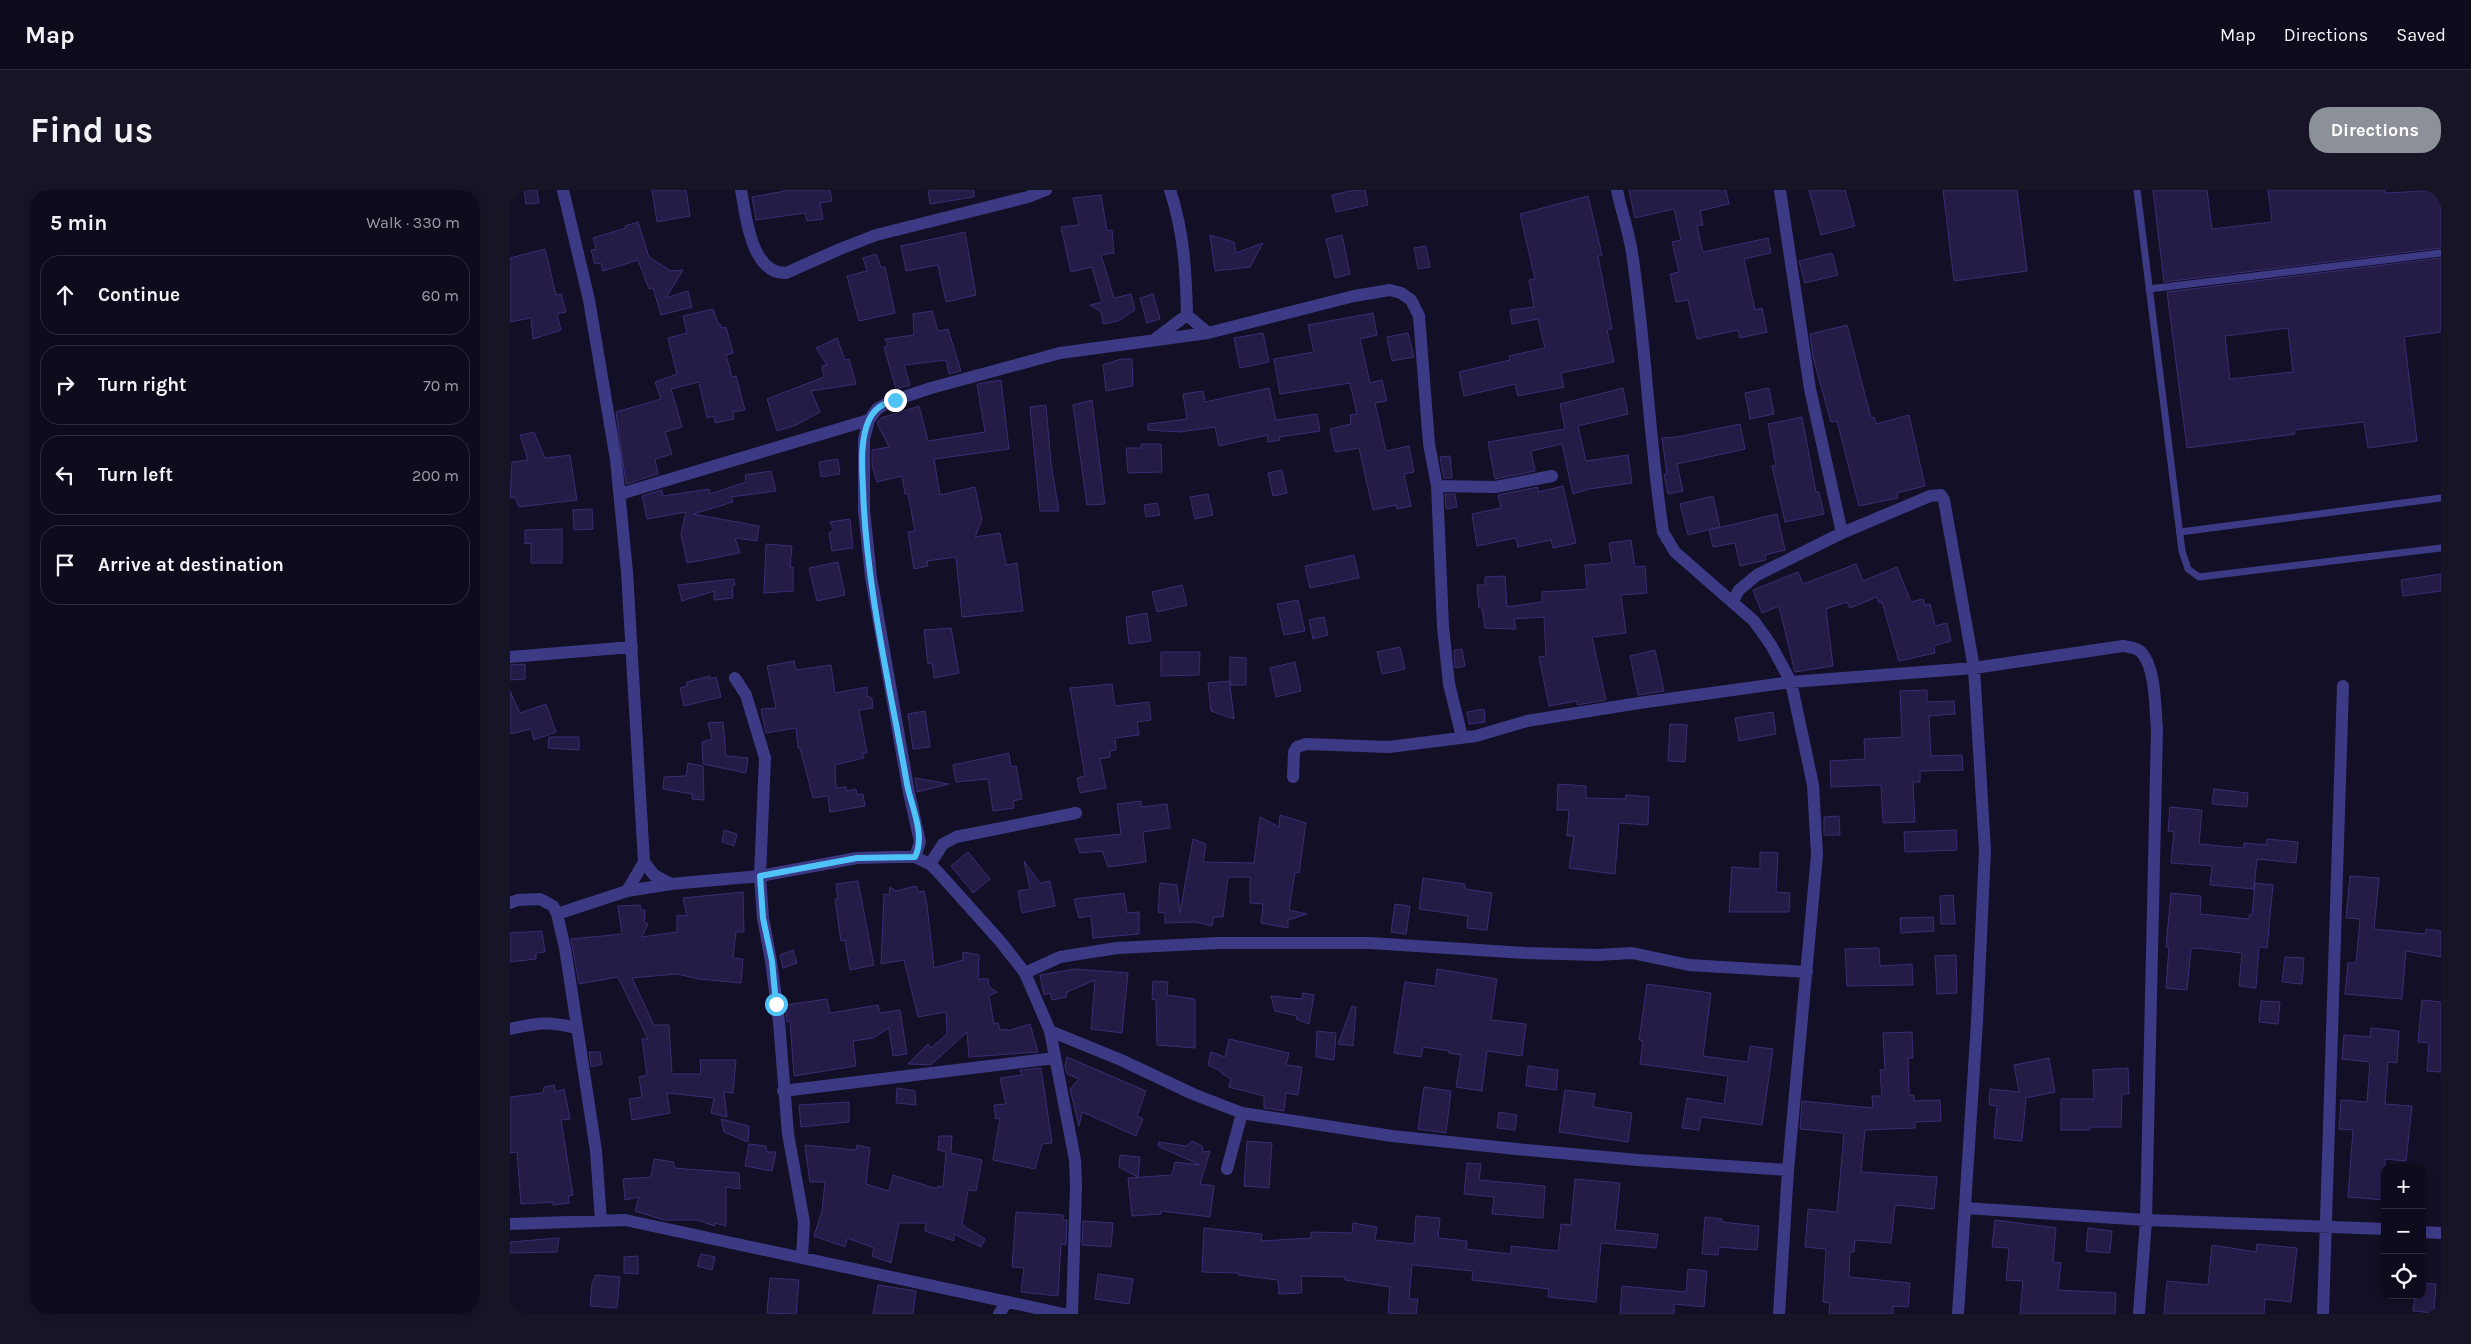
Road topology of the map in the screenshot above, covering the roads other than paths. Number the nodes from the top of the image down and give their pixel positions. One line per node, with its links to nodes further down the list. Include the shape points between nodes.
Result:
1 (563, 190): 16 (street, via 589,300)
2 (741, 190): 3 (street, via 756,251 766,266 778,273 786,273 876,235)
3 (1046, 190)
4 (1170, 190): 10 (street, via 1181,228)
5 (1617, 190): 21 (street, via 1627,221 1633,263 1663,532 1675,552)
6 (1780, 190): 19 (street, via 1810,389)
7 (2137, 190): 9 (lane)
8 (2441, 253): 9 (lane)
9 (2149, 289): 18 (lane)
10 (1187, 315): 11 (street); 12 (street)
11 (1208, 333): 12 (street); 15 (street, via 1354,296 1390,290 1406,296 1419,316 1429,444)
12 (1153, 340): 13 (street, via 1060,353 931,388 882,405)
13 (869, 420): 16 (street); 31 (street, via 864,438 864,519 871,577 920,842)
14 (1552, 476): 15 (street, via 1495,487)
15 (1437, 486): 28 (street, via 1445,646 1449,684)
16 (620, 494): 22 (street)
17 (2441, 498): 18 (lane)
18 (2180, 532): 20 (lane, via 2188,569 2198,577)
19 (1842, 533): 21 (street, via 1757,575 1739,590); 24 (street, via 1930,496 1941,495 1950,526)
20 (2441, 548)
21 (1732, 602): 26 (street, via 1754,621 1772,645)
22 (632, 647): 23 (street); 32 (street)
23 (510, 657)
24 (1974, 668): 26 (street); 49 (street, via 1985,850); 50 (street, via 2123,646 2133,647 2147,660 2157,729)
25 (735, 678): 34 (street, via 746,695 765,758)
26 (1791, 682): 28 (street, via 1527,721); 39 (street, via 1813,785 1816,845)
27 (2343, 686): 53 (street)
28 (1462, 737): 29 (street, via 1373,748 1306,744 1296,747 1294,752)
29 (1293, 777)
30 (1076, 813): 33 (street, via 956,837 944,844)
31 (915, 857): 33 (street); 34 (street, via 857,858)
32 (644, 862): 35 (street, via 654,875); 36 (street)
33 (930, 864): 40 (street)
34 (760, 876): 35 (street); 45 (street, via 779,1022)
35 (671, 884): 36 (street)
36 (627, 891): 38 (street)
37 (510, 903): 38 (street, via 540,900 553,906)
38 (558, 914): 41 (street)
39 (1807, 972): 40 (street, via 1689,965 1632,953 1597,955 1370,943 1218,943 1117,948 1060,957); 48 (street)
40 (1025, 973): 43 (street)
41 (576, 1028): 42 (street, via 551,1022); 51 (street, via 596,1151)
42 (510, 1029)
43 (1050, 1031): 44 (street); 46 (street)
44 (1055, 1058): 45 (street); 61 (street, via 1075,1160)
45 (783, 1090): 57 (street, via 804,1222)
46 (1242, 1113): 47 (street); 48 (street, via 1392,1136 1516,1149)
47 (1227, 1169)
48 (1788, 1170): 62 (street)
49 (1965, 1208): 50 (street); 63 (street)
50 (2146, 1220): 53 (street); 64 (street)
51 (601, 1221): 52 (street); 57 (street, via 625,1220)
52 (510, 1224)
53 (2327, 1226): 54 (street); 65 (street)
54 (2381, 1229)
55 (2426, 1232): 56 (street)
56 (2441, 1233)
57 (802, 1257): 58 (street)
58 (1007, 1302): 59 (street); 60 (street)
59 (999, 1314)
60 (1064, 1314)
61 (1072, 1314)
62 (1779, 1314)
63 (1958, 1314)
64 (2139, 1314)
65 (2323, 1314)

